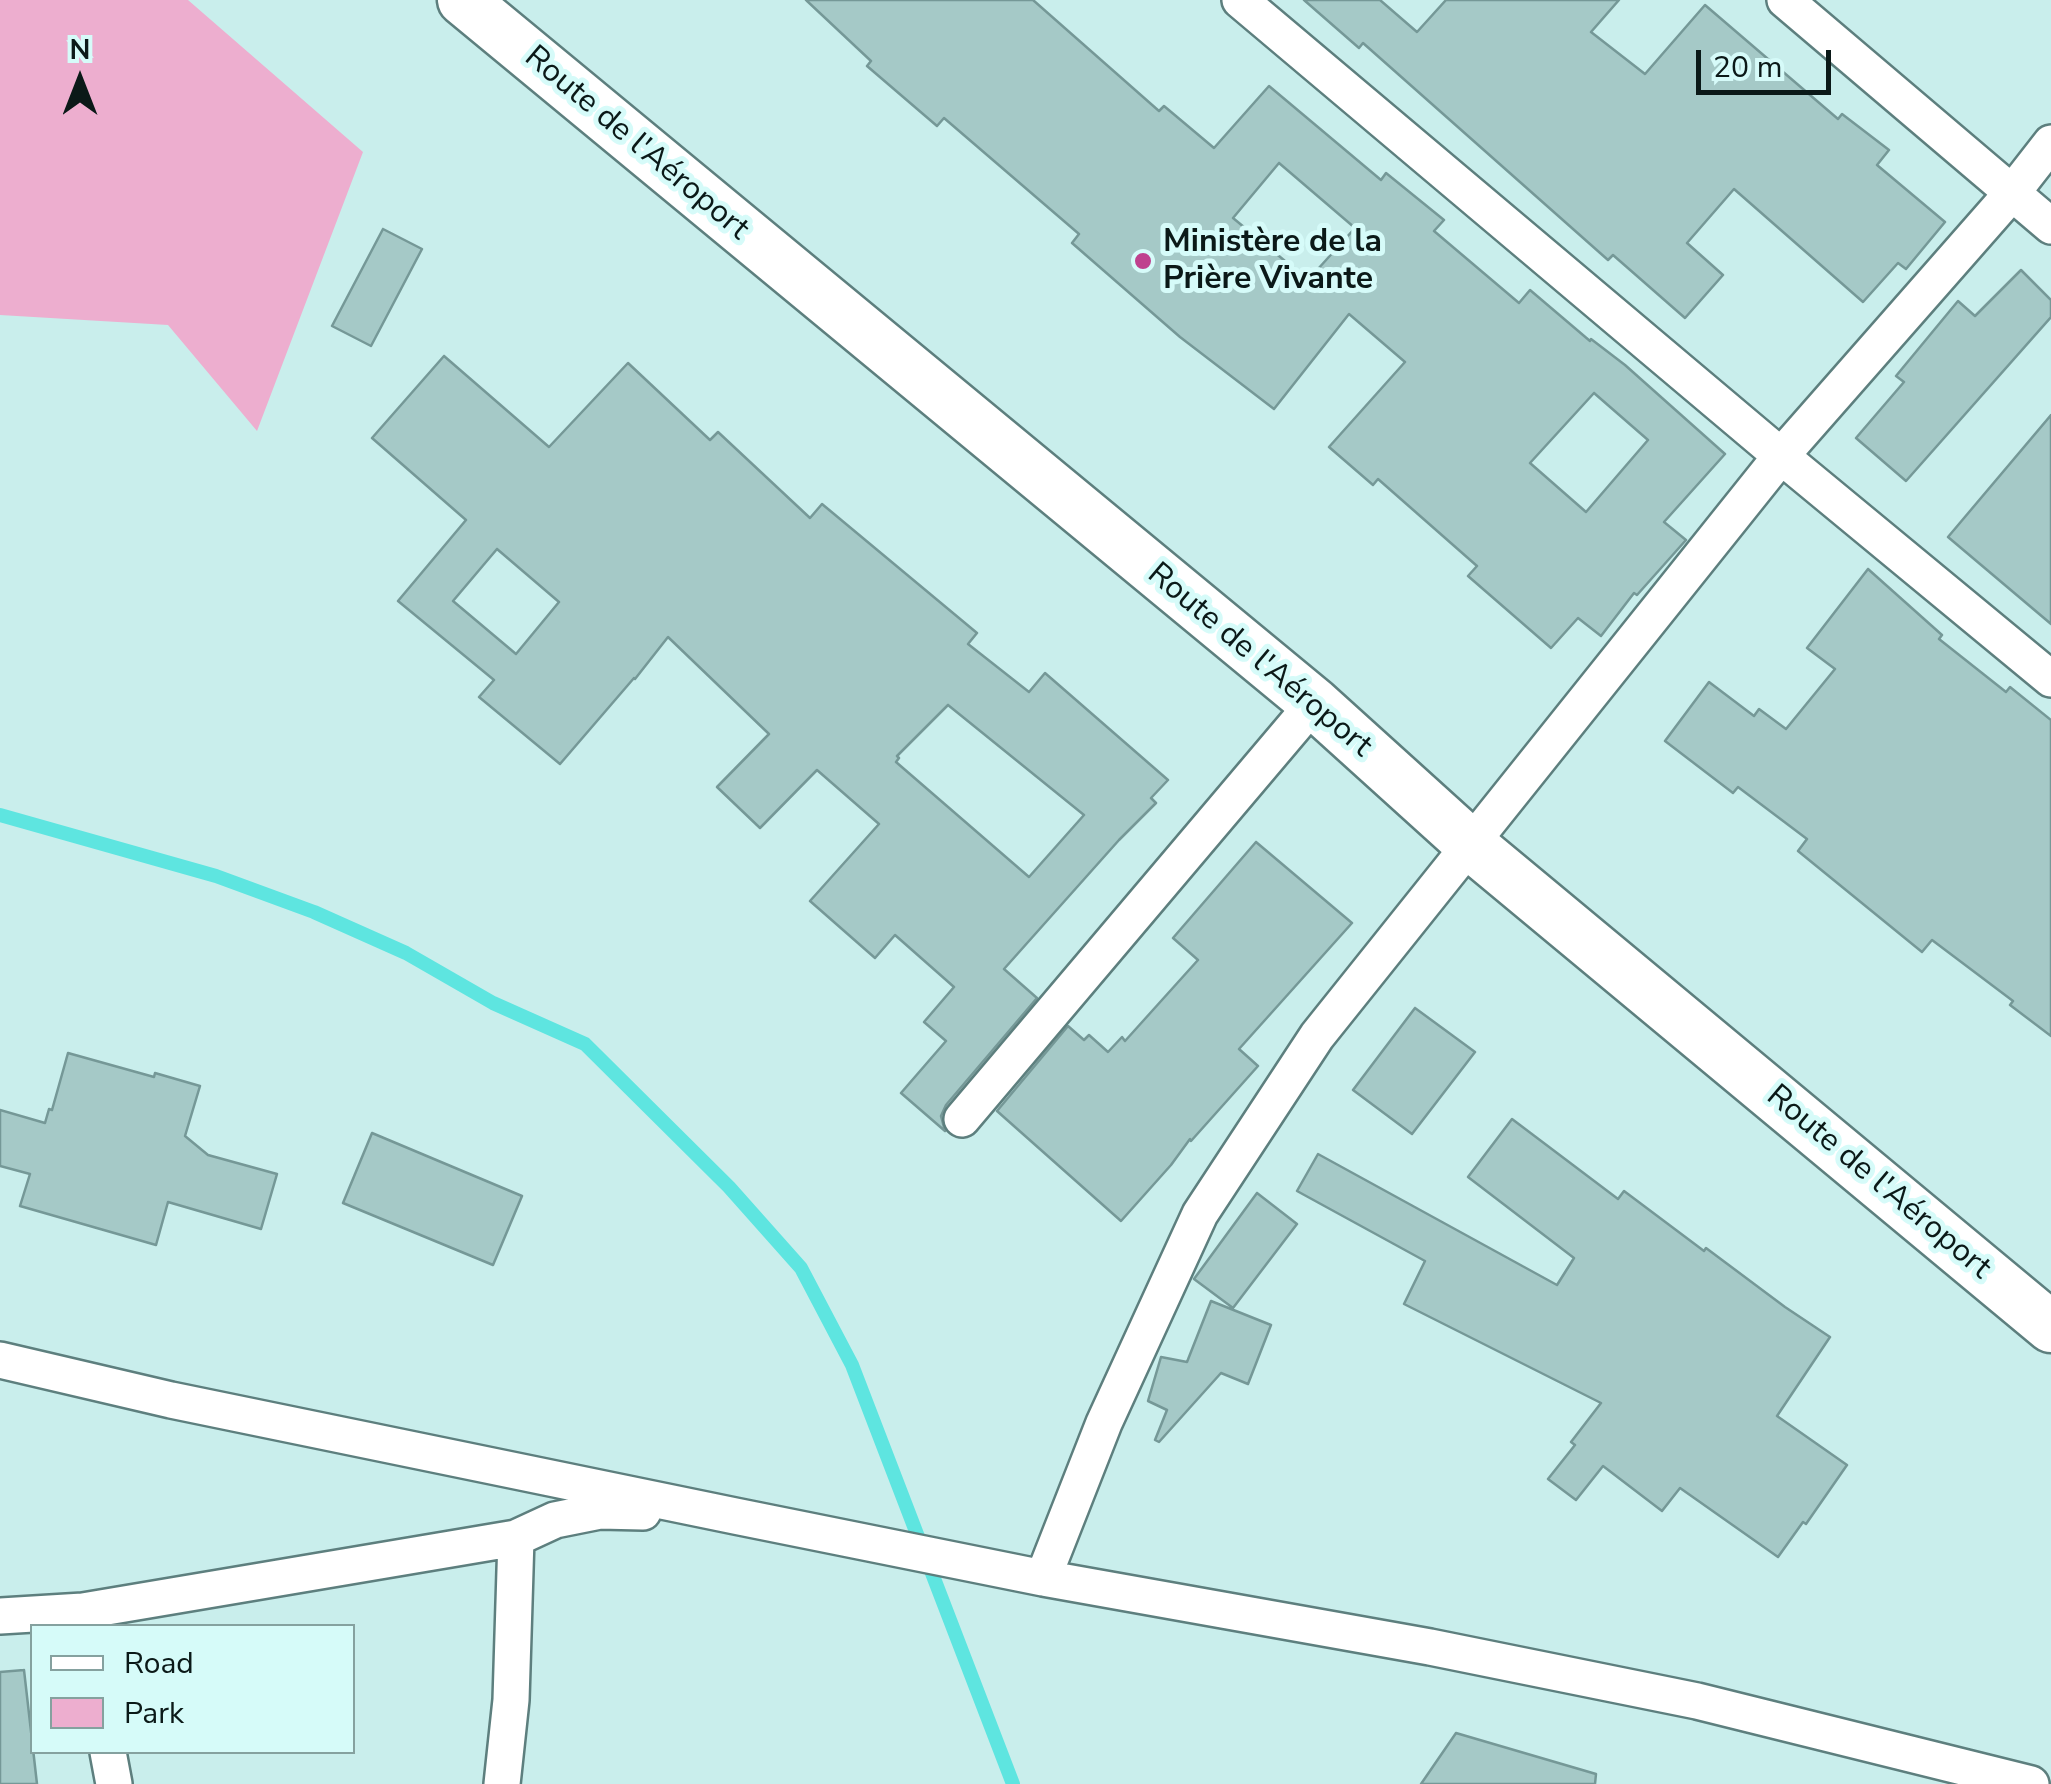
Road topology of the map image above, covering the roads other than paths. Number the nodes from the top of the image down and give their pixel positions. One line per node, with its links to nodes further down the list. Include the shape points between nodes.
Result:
1 (463, 0): 9 (main road, Route de l'Aéroport)
2 (1240, 0): 7 (street)
3 (1785, 0): 5 (street)
4 (2051, 143): 5 (street)
5 (2012, 194): 6 (street); 7 (street)
6 (2051, 226)
7 (1782, 456): 8 (street); 10 (street)
8 (2051, 680)
9 (1314, 703): 10 (main road, Route de l'Aéroport); 11 (street)
10 (1471, 845): 12 (main road, Route de l'Aéroport); 16 (street, via 1318,1036 1200,1214 1104,1423)
11 (962, 1119)
12 (2051, 1327)
13 (0, 1360): 14 (street)
14 (735, 1516): 15 (street, via 600,1511 555,1520); 16 (street)
15 (516, 1538): 18 (street); 21 (street)
16 (1043, 1578): 22 (street, via 1697,1701)
17 (0, 1616): 18 (street)
18 (84, 1619)
19 (108, 1754): 20 (street)
20 (114, 1784)
21 (502, 1784)
22 (2031, 1784)

